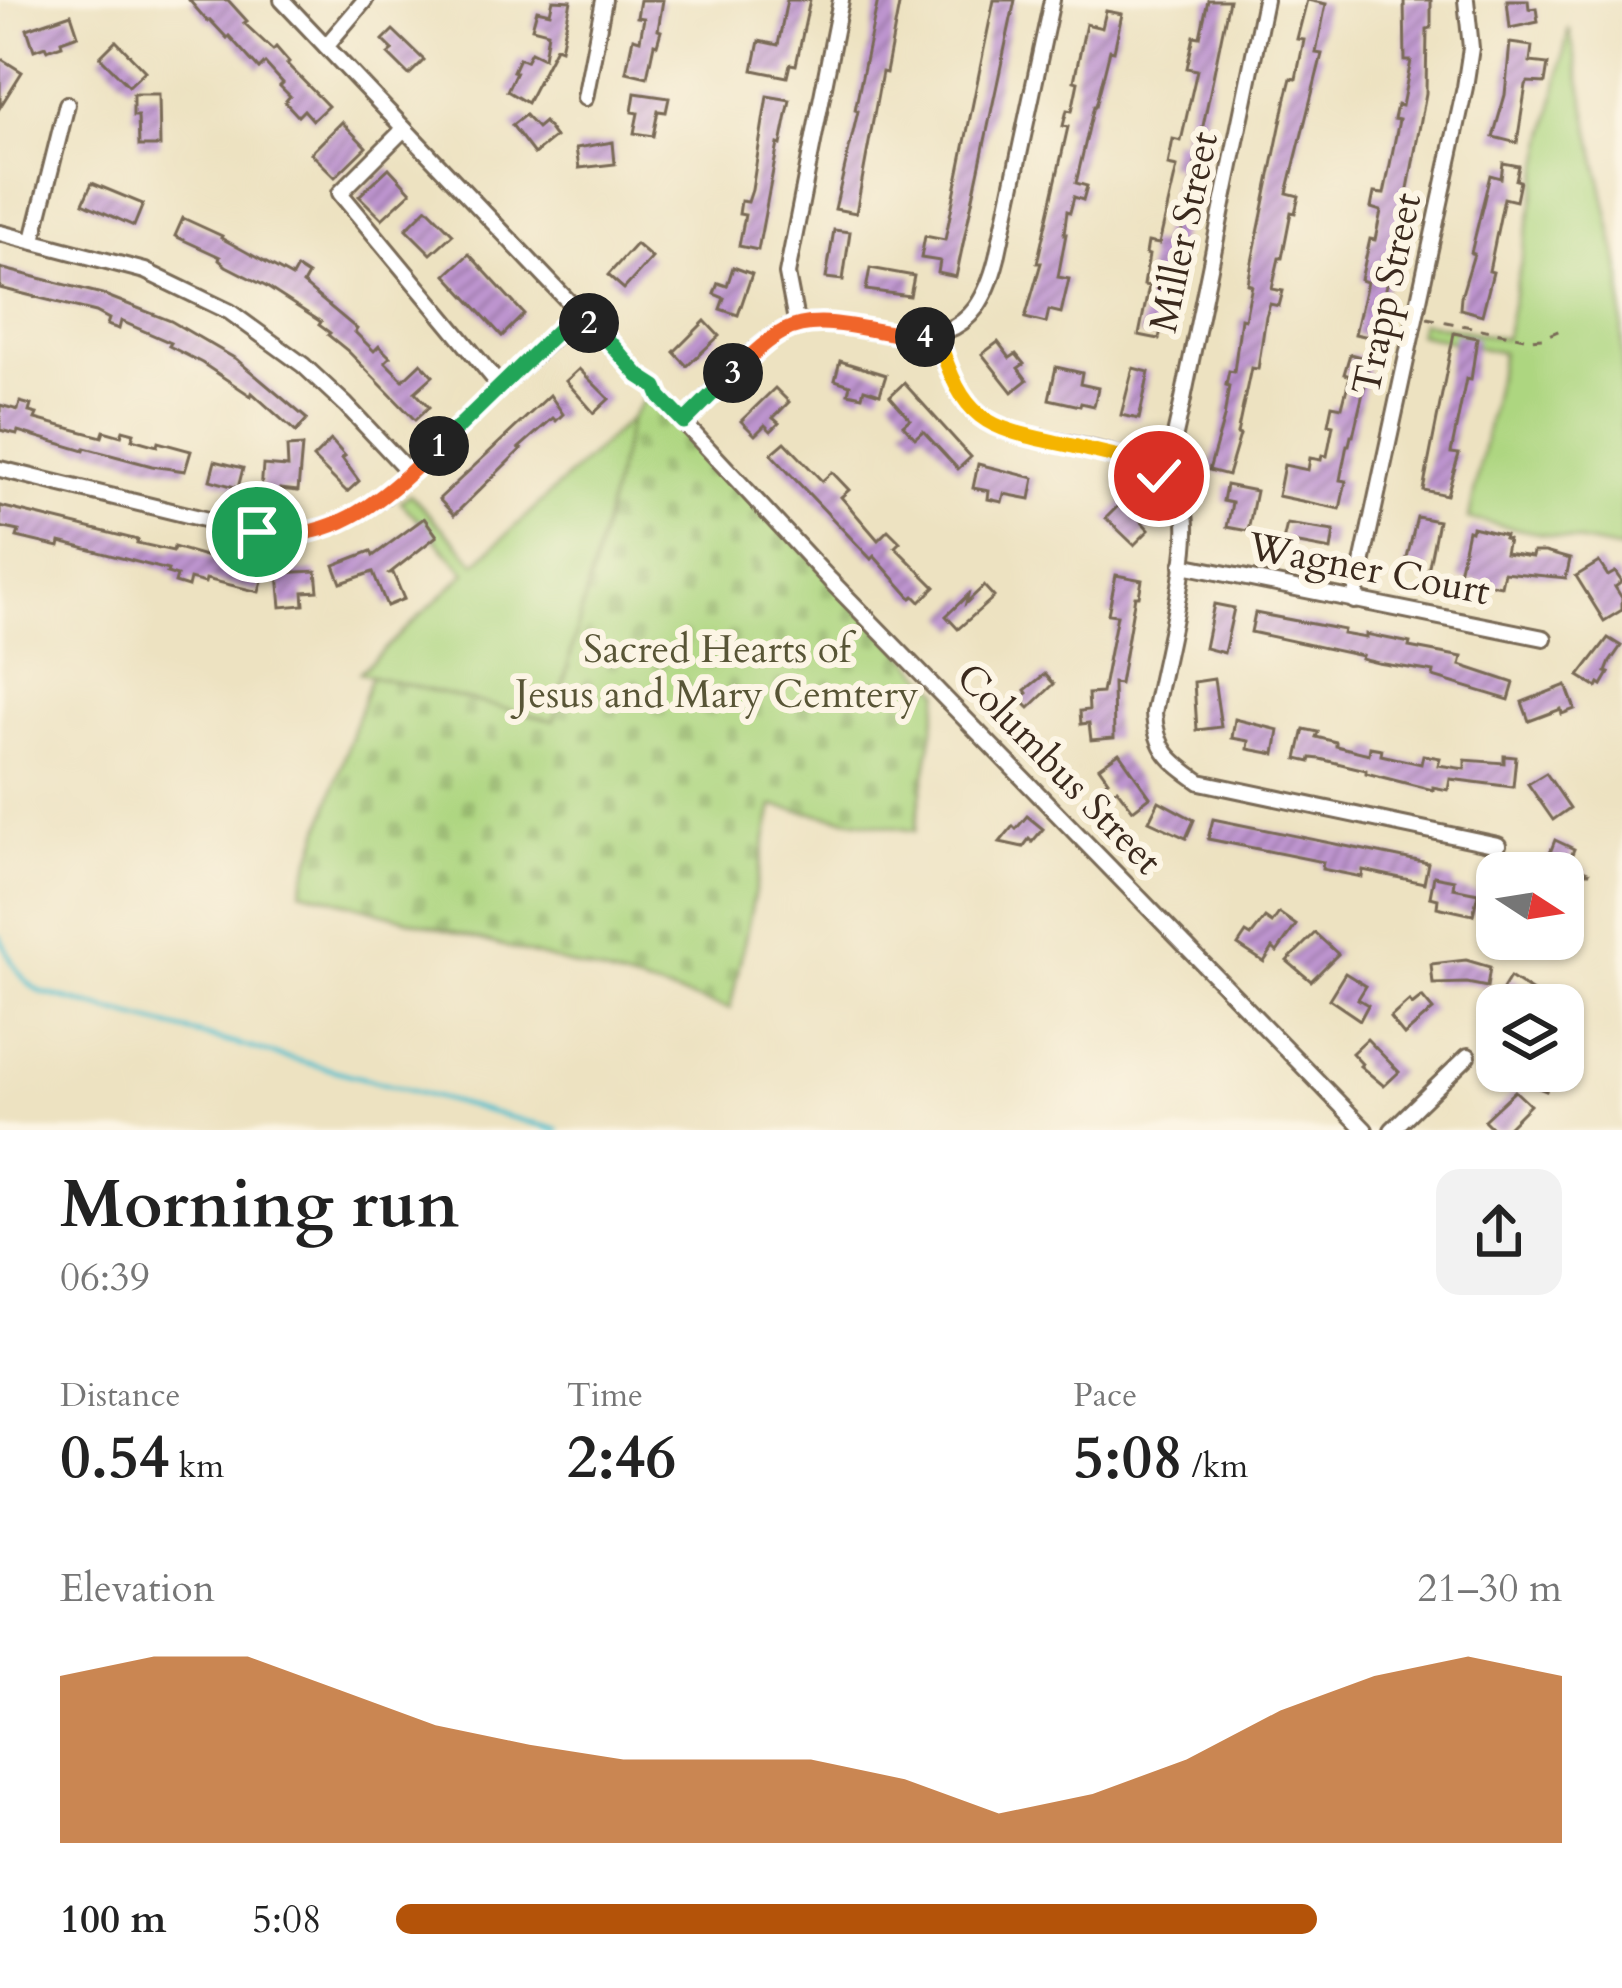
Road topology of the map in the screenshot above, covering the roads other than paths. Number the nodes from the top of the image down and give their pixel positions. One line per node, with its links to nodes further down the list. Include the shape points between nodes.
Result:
1 (281, 0): 8 (street, Columbus Street)
2 (365, 0): 8 (street)
3 (604, 0): 9 (street)
4 (841, 0): 15 (street, via 787,274)
5 (1052, 0): 16 (street, via 992,277 978,307)
6 (1265, 0): 21 (street, Miller Street, via 1175,435)
7 (1466, 0): 23 (street, Trapp Street, via 1472,48)
8 (326, 46): 11 (street, Columbus Street)
9 (585, 98)
10 (67, 104): 13 (street)
11 (404, 129): 14 (street, Columbus Street); 17 (street, via 340,193)
12 (0, 232): 13 (street)
13 (32, 241): 20 (street, via 145,271 241,319 303,365)
14 (583, 317): 17 (street); 18 (street, Columbus Street)
15 (797, 326): 16 (street); 18 (street, via 762,346)
16 (937, 334): 21 (street, via 950,378 996,427 1136,461)
17 (501, 387): 20 (street)
18 (684, 422): 27 (street, Columbus Street)
19 (0, 470): 20 (street, via 293,535 345,520)
20 (410, 473)
21 (1154, 473): 22 (street, via 1183,508)
22 (1182, 565): 23 (street, Wagner Court); 25 (street, via 1154,713 1162,751 1177,766 1200,782)
23 (1354, 601): 24 (street, Wagner Court)
24 (1544, 638)
25 (1498, 845)
26 (1468, 1056): 28 (street)
27 (1365, 1130)
28 (1392, 1130)

